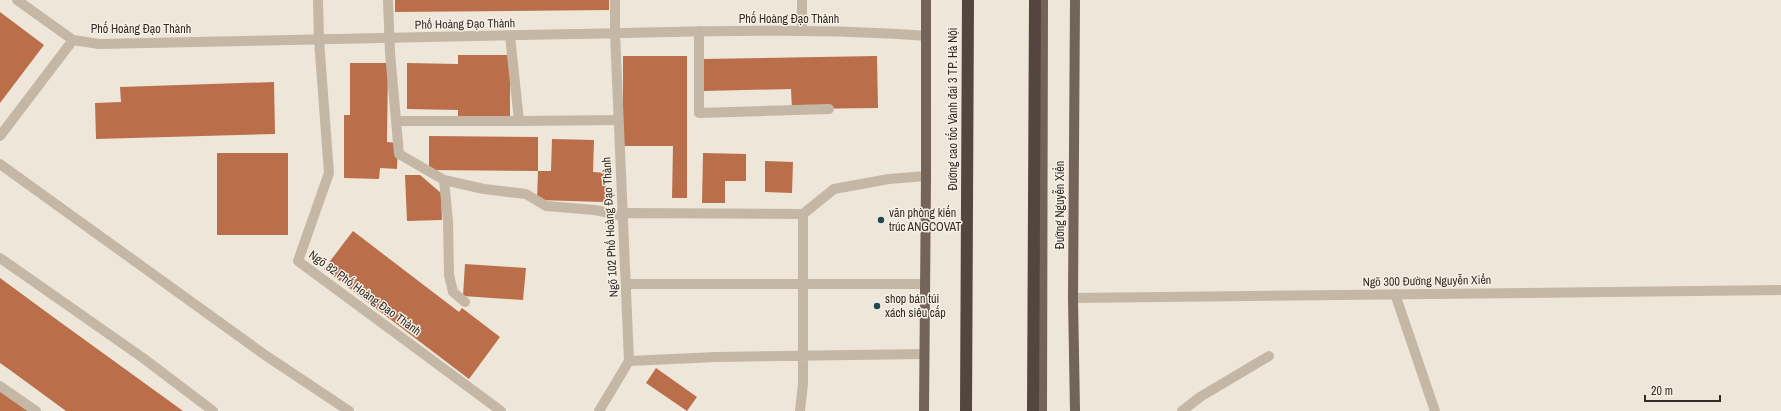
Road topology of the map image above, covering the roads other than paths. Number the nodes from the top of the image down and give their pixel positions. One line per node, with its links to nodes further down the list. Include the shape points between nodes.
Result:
1 (17, 0): 17 (street, Phố Hoàng Đạo Thành)
2 (318, 0): 18 (street)
3 (388, 0): 16 (street)
4 (615, 0): 13 (street, Ngõ 102 Phố Hoàng Đạo Thành)
5 (802, 0): 12 (street)
6 (926, 0): 15 (main road)
7 (968, 0): 49 (highway, Đường cao tốc Vành đai 3 TP. Hà Nội)
8 (1035, 0): 50 (highway)
9 (1043, 0): 51 (main road, Đường Nguyễn Xiển)
10 (1075, 0): 35 (main road, Đường Nguyễn Xiển)
11 (699, 31): 12 (street, Phố Hoàng Đạo Thành); 13 (street, Phố Hoàng Đạo Thành); 19 (street, via 699,113)
12 (802, 31): 15 (street, Phố Hoàng Đạo Thành)
13 (615, 34): 14 (street, Phố Hoàng Đạo Thành); 21 (street, Ngõ 102 Phố Hoàng Đạo Thành)
14 (510, 36): 16 (street, Phố Hoàng Đạo Thành); 22 (street)
15 (926, 36): 25 (main road)
16 (389, 38): 18 (street, Phố Hoàng Đạo Thành); 20 (street)
17 (74, 40): 18 (street, Phố Hoàng Đạo Thành, via 99,44); 23 (street)
18 (319, 40): 45 (street, Ngõ 82 Phố Hoàng Đạo Thành, via 329,173 298,262)
19 (829, 109)
20 (396, 120): 22 (street); 26 (street, via 399,154)
21 (618, 120): 22 (street); 27 (street, Ngõ 102 Phố Hoàng Đạo Thành)
22 (519, 121)
23 (0, 136)
24 (0, 164): 44 (street, via 265,355)
25 (926, 176): 28 (street, via 889,179 834,189); 32 (main road)
26 (444, 180): 27 (street, via 484,189 526,194 546,206); 36 (street, via 449,275 453,292)
27 (623, 214): 28 (street); 30 (street, Ngõ 102 Phố Hoàng Đạo Thành)
28 (803, 214): 31 (street)
29 (0, 258): 43 (street, via 143,358)
30 (626, 284): 31 (street); 40 (street, Ngõ 102 Phố Hoàng Đạo Thành)
31 (803, 284): 32 (street); 38 (street)
32 (925, 284): 37 (main road)
33 (1781, 290): 34 (street, Ngõ 300 Đường Nguyễn Xiển)
34 (1395, 294): 35 (street, Ngõ 300 Đường Nguyễn Xiển); 54 (street)
35 (1073, 298): 52 (main road, Đường Nguyễn Xiển)
36 (465, 302)
37 (924, 354): 38 (street); 48 (main road)
38 (803, 356): 40 (street); 47 (street)
39 (1269, 356): 53 (street)
40 (629, 361): 46 (street)
41 (0, 386): 42 (street)
42 (36, 411)
43 (213, 411)
44 (349, 411)
45 (501, 411)
46 (599, 411)
47 (800, 411)
48 (924, 411)
49 (966, 411)
50 (1034, 411)
51 (1042, 411)
52 (1075, 411)
53 (1182, 411)
54 (1435, 411)

